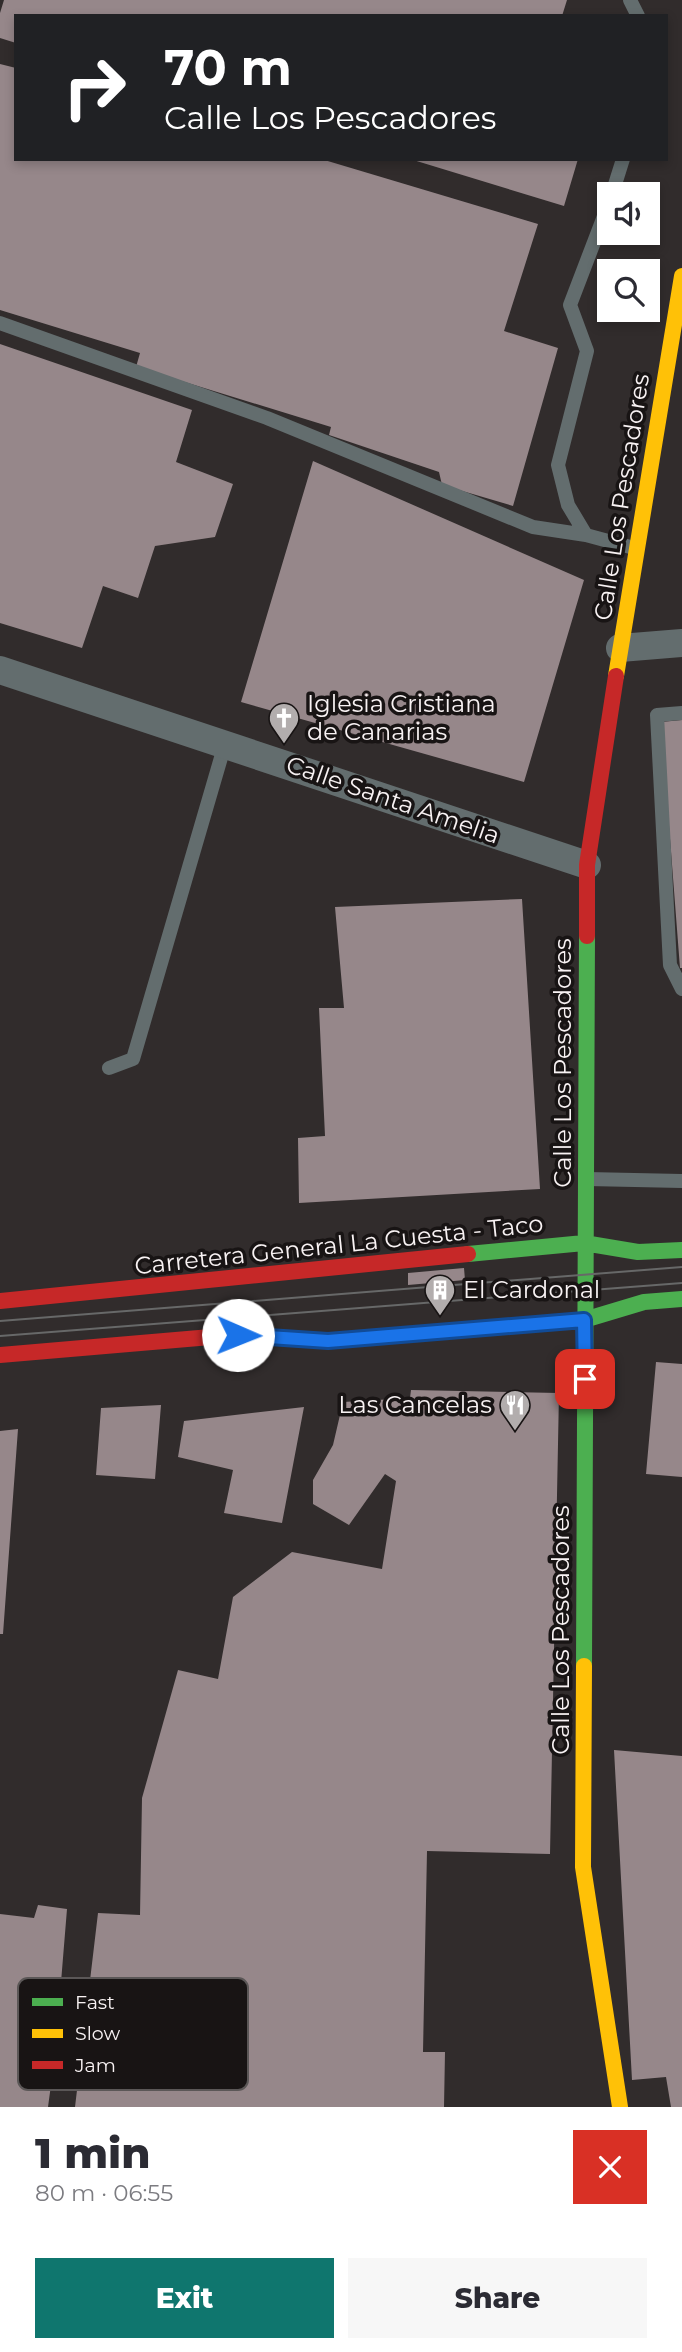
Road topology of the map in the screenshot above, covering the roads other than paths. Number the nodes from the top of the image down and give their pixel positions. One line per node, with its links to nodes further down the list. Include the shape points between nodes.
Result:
1 (622, 161): 2 (lane)
2 (616, 182)
3 (597, 234): 6 (lane, via 570,305 587,351 558,465 568,505)
4 (682, 276): 7 (street, Calle Los Pescadores)
5 (0, 323): 6 (lane, via 267,418 533,527)
6 (586, 535): 7 (lane)
7 (635, 548): 9 (street, Calle Los Pescadores)
8 (682, 643): 9 (street)
9 (620, 648): 13 (street, Calle Los Pescadores)
10 (0, 670): 12 (street, Calle Santa Amelia)
11 (682, 713): 14 (lane, via 657,715 670,965)
12 (225, 744): 13 (street, Calle Santa Amelia); 15 (lane, via 133,1059)
13 (587, 865): 16 (street, Calle Los Pescadores)
14 (682, 989)
15 (109, 1068)
16 (585, 1178): 17 (lane); 18 (street, Calle Los Pescadores)
17 (682, 1181)
18 (584, 1243): 19 (street, Carretera General La Cuesta - Taco, via 638,1252); 21 (street, Carretera General La Cuesta - Taco); 22 (street, Calle Los Pescadores)
19 (682, 1250)
20 (682, 1299): 22 (street, via 644,1302)
21 (0, 1301)
22 (584, 1320): 23 (street, via 328,1341 238,1335); 24 (street, Calle Los Pescadores, via 583,1867)
23 (0, 1355)
24 (620, 2107)

